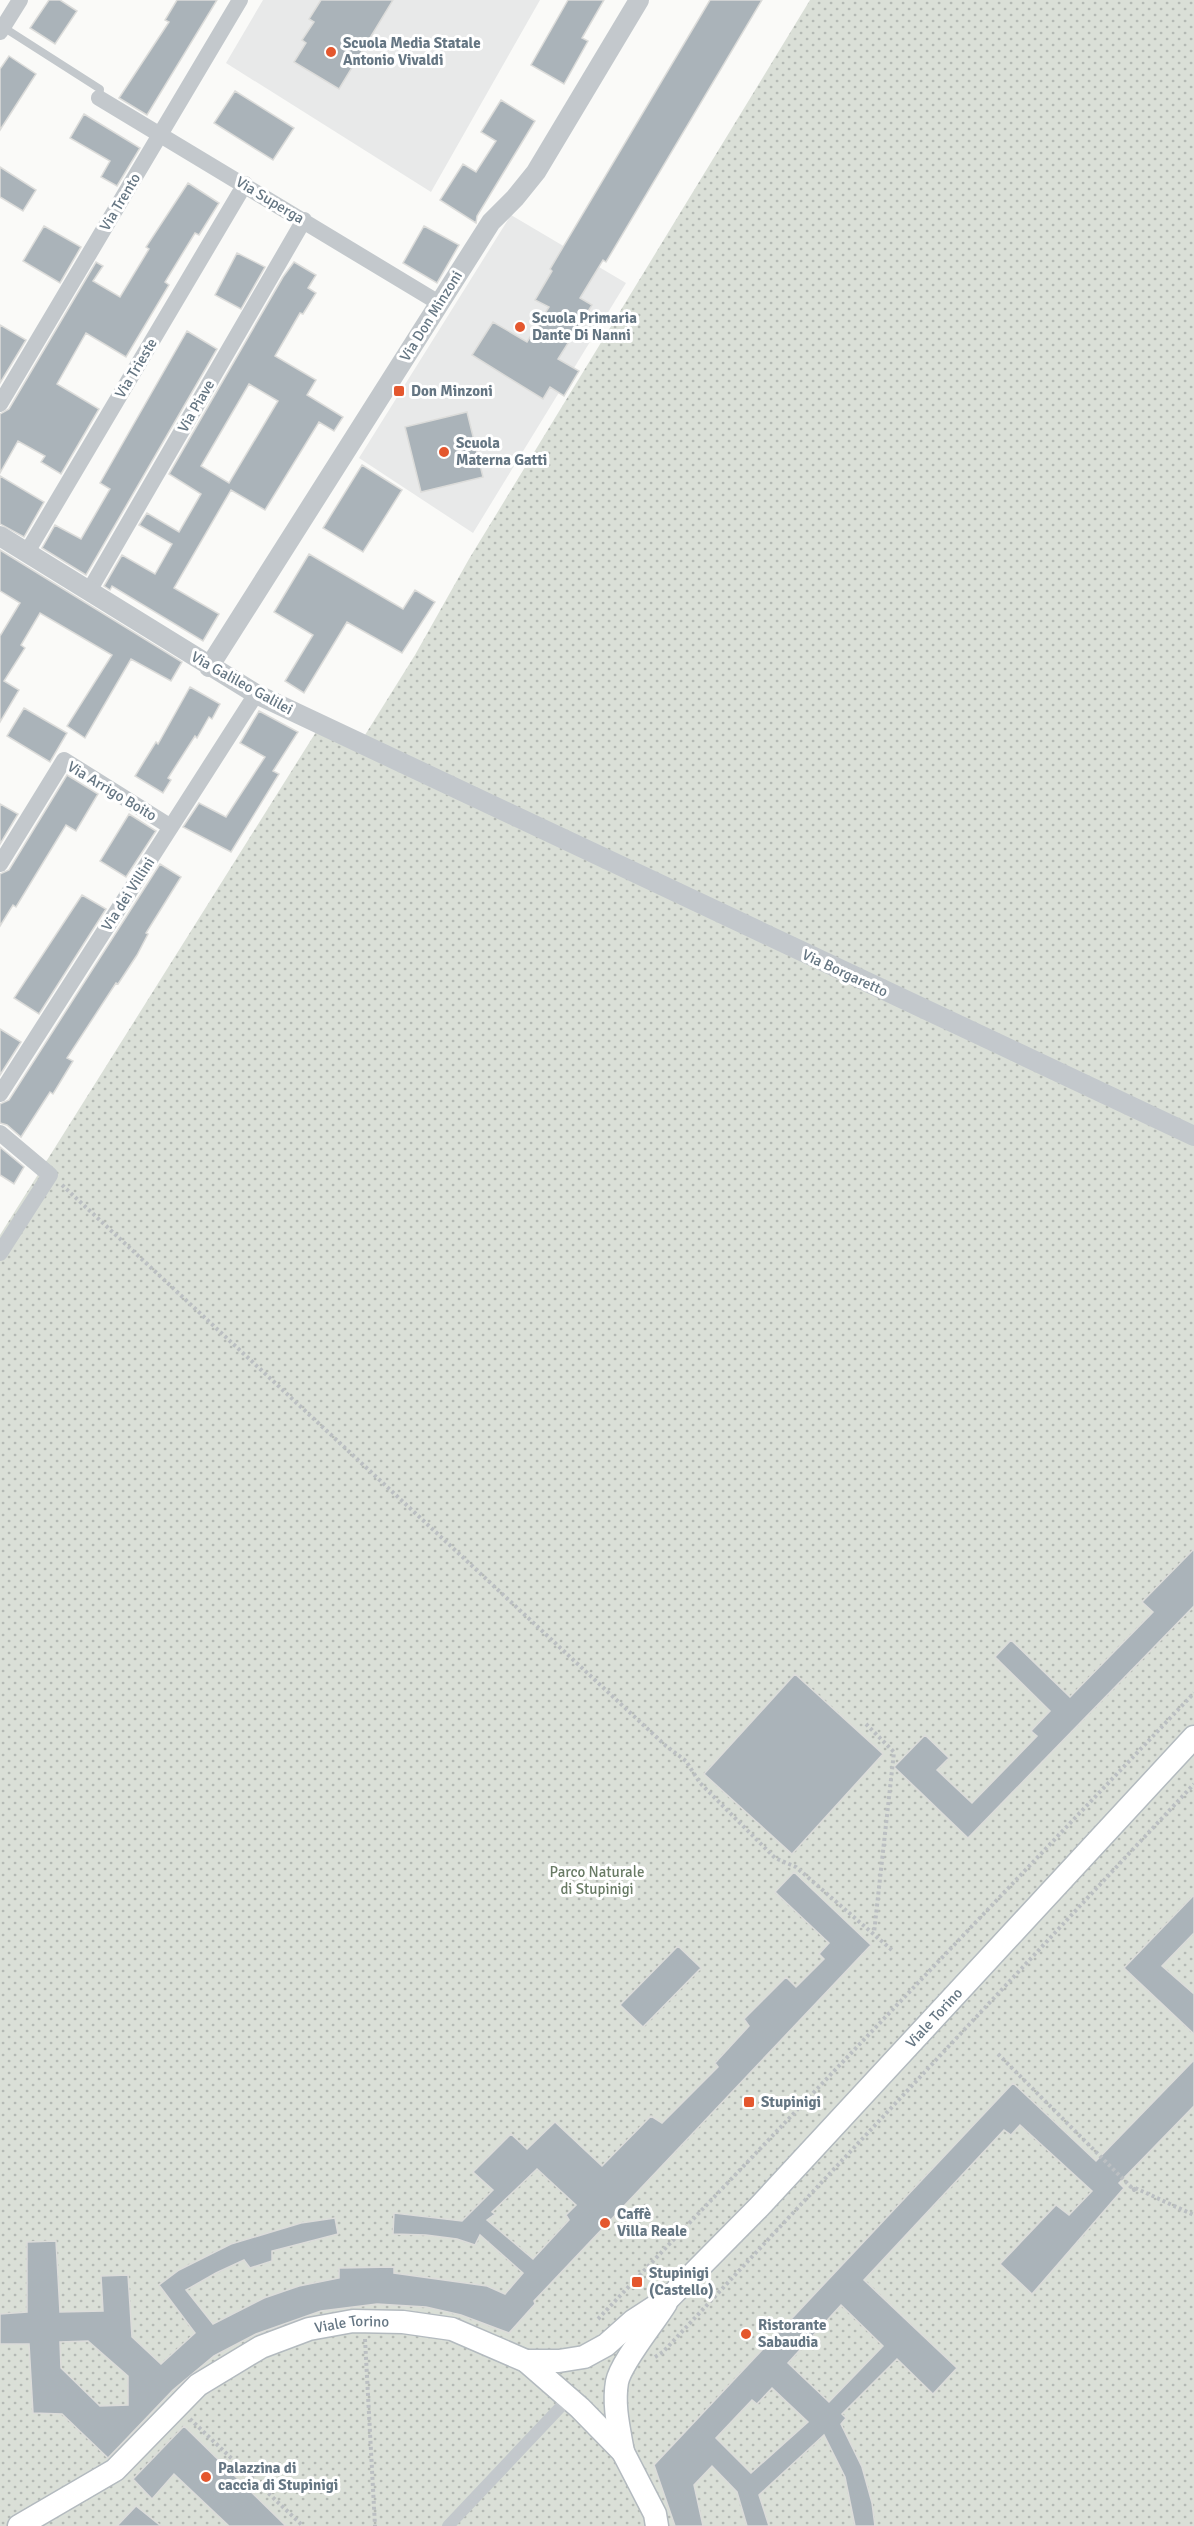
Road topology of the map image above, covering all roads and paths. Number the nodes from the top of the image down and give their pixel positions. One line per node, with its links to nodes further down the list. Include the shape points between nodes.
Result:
1 (20, 0): 4 (street)
2 (240, 0): 6 (street, Via Trento)
3 (639, 0): 9 (street, Via Don Minzoni, via 536,172 491,222)
4 (2, 30): 5 (lane, via 100,89)
5 (99, 98): 6 (street, Via Superga)
6 (160, 135): 7 (street, Via Superga); 10 (street, Via Trento)
7 (244, 184): 8 (street, Via Superga); 12 (street, Via Trieste)
8 (304, 220): 9 (street, Via Superga); 13 (street, Via Piave)
9 (439, 303): 14 (street, Via Don Minzoni)
10 (0, 404)
11 (0, 536): 12 (street, Via Galileo Galilei)
12 (27, 552): 13 (street, Via Galileo Galilei)
13 (89, 591): 14 (street, Via Galileo Galilei)
14 (209, 667): 15 (street, Via Galileo Galilei)
15 (256, 694): 16 (street, Via Galileo Galilei); 17 (street, Via dei Villini)
16 (497, 809): 21 (street, Via Borgaretto)
17 (171, 827): 18 (street, Via Arrigo Boito, via 64,760); 19 (street, Via dei Villini)
18 (0, 864)
19 (0, 1094)
20 (0, 1133): 22 (street)
21 (1194, 1136)
22 (50, 1175): 23 (street); 28 (path, via 686,1761 700,1783 775,1857 796,1867)
23 (0, 1253)
24 (1194, 1693): 33 (path)
25 (866, 1724): 28 (path, via 894,1752)
26 (1194, 1737): 32 (main road, Viale Torino, via 759,2207)
27 (1194, 1784): 36 (path, via 759,2251)
28 (874, 1934): 29 (path)
29 (893, 1951)
30 (998, 2054): 31 (path, via 1134,2190)
31 (1194, 2215)
32 (670, 2297): 35 (main road, via 584,2357); 39 (main road, via 617,2381 616,2411)
33 (598, 2319)
34 (365, 2333): 42 (path)
35 (526, 2361): 37 (main road, Viale Torino); 40 (main road, Viale Torino, via 452,2329 403,2322 353,2322 309,2329 261,2347 198,2385 115,2470)
36 (648, 2364)
37 (569, 2398): 39 (main road, Viale Torino); 43 (street)
38 (185, 2414): 41 (path)
39 (623, 2452): 44 (main road, Viale Torino, via 655,2514)
40 (19, 2526)
41 (303, 2526)
42 (375, 2526)
43 (448, 2526)
44 (657, 2526)

